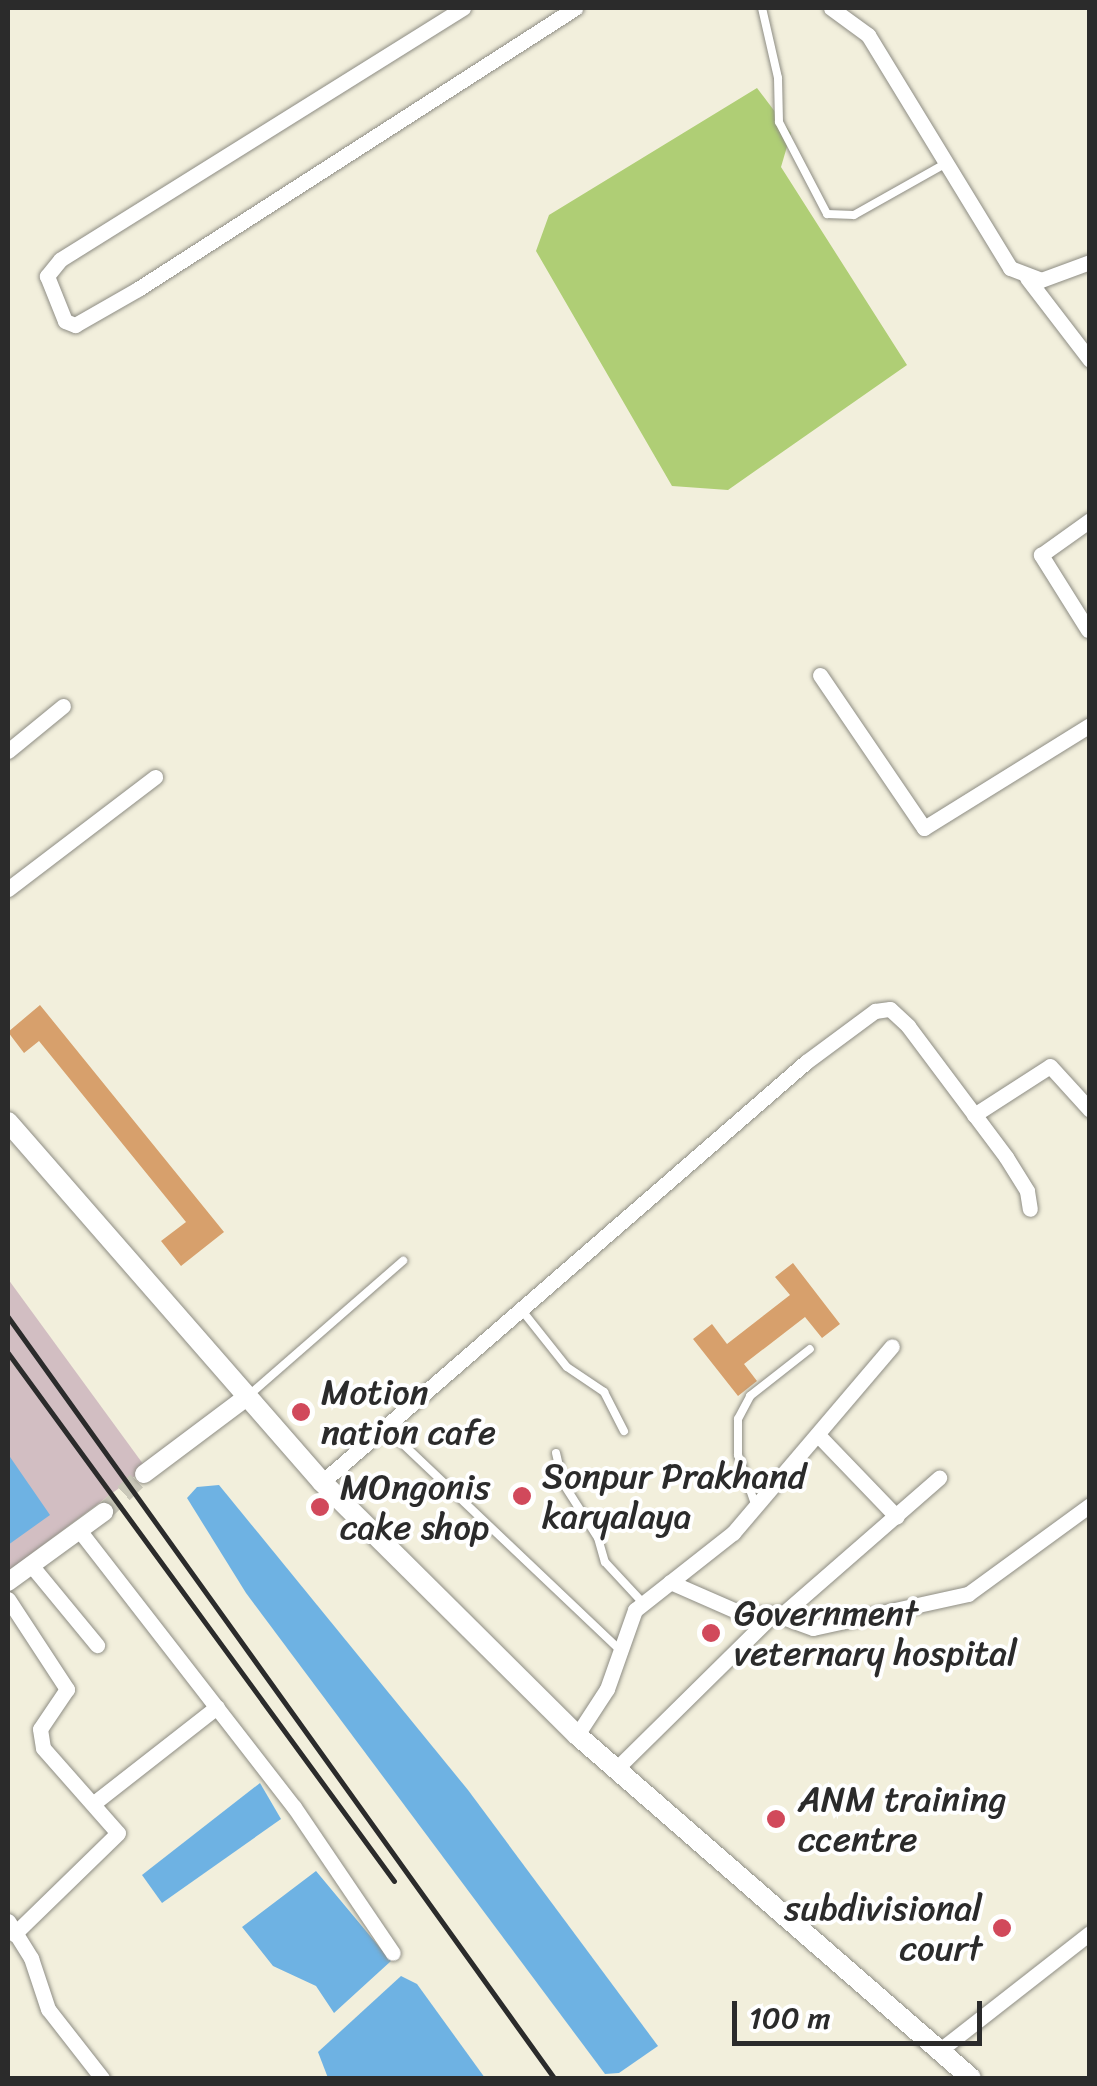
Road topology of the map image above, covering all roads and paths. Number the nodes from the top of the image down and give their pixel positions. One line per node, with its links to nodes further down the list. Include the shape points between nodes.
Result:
1 (463, 8): 2 (street, via 60,260 47,276 65,321 75,325 138,289)
2 (575, 8)
3 (762, 8): 5 (lane, via 778,78 779,122 827,214 854,215)
4 (831, 8): 5 (street, via 868,35)
5 (945, 164): 7 (street, via 997,254)
6 (1090, 262): 7 (street, via 1041,280)
7 (1027, 278): 8 (street)
8 (1090, 360)
9 (1090, 520): 10 (street, via 1042,555)
10 (1088, 630)
11 (820, 676): 13 (street, via 924,828)
12 (63, 706): 14 (street)
13 (1090, 725)
14 (8, 751)
15 (155, 776): 16 (street)
16 (8, 890)
17 (1090, 1110): 18 (street, via 1050,1066)
18 (974, 1115): 20 (street, via 1023,1184); 22 (street, via 896,1013 875,1011 806,1062)
19 (8, 1122): 25 (main road)
20 (1030, 1209)
21 (403, 1262): 25 (lane)
22 (520, 1308): 26 (street); 27 (lane, via 567,1367 604,1392)
23 (892, 1346): 28 (street)
24 (810, 1349): 34 (lane, via 750,1396 738,1419 738,1455)
25 (244, 1400): 30 (street); 32 (main road)
26 (382, 1424): 32 (street); 45 (lane)
27 (624, 1431)
28 (819, 1436): 34 (street); 36 (street)
29 (556, 1453): 42 (lane, via 564,1483 605,1562)
30 (144, 1474)
31 (940, 1478): 36 (street)
32 (322, 1482): 47 (main road)
33 (1090, 1505): 43 (street, via 968,1594 813,1628)
34 (756, 1506): 40 (street)
35 (104, 1512): 37 (street)
36 (897, 1517): 43 (street)
37 (78, 1530): 38 (street); 46 (street)
38 (31, 1565): 39 (street); 44 (street)
39 (8, 1582)
40 (670, 1582): 42 (street); 43 (street, via 718,1606)
41 (8, 1599): 49 (street, via 67,1688 40,1729 43,1748)
42 (643, 1602): 45 (street, via 622,1632)
43 (773, 1616): 48 (street)
44 (96, 1644)
45 (619, 1649): 47 (street, via 607,1690)
46 (217, 1707): 49 (street); 52 (street)
47 (577, 1735): 48 (main road)
48 (616, 1769): 53 (main road)
49 (94, 1803): 50 (street, via 115,1825 115,1840)
50 (11, 1928): 54 (street, via 31,1958 48,2008)
51 (1090, 1933): 53 (street)
52 (393, 1952)
53 (940, 2050): 55 (main road)
54 (102, 2078)
55 (971, 2078)

